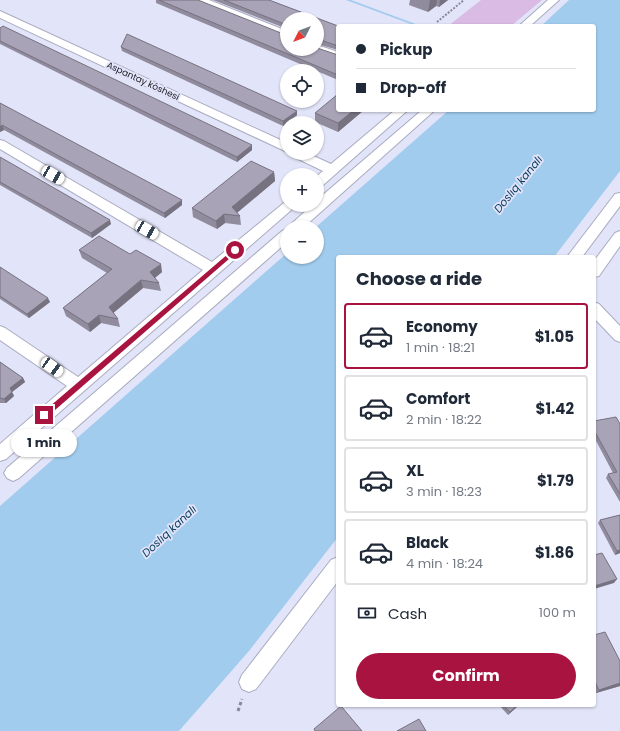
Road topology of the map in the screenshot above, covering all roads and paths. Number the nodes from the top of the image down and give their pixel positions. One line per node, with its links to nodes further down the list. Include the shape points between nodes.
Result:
1 (200, 0): 7 (street)
2 (464, 0): 5 (path)
3 (554, 0): 6 (street)
4 (0, 14): 13 (street, Aspantay kóshesi)
5 (437, 22)
6 (526, 24)
7 (280, 32)
8 (324, 51): 9 (street)
9 (336, 55)
10 (400, 112): 15 (street)
11 (427, 112): 19 (street)
12 (0, 144): 23 (street)
13 (280, 145)
14 (312, 160): 15 (street)
15 (333, 170): 16 (street)
16 (324, 177)
17 (620, 197): 22 (street)
18 (282, 212): 23 (street)
19 (303, 220)
20 (620, 236): 24 (street)
21 (280, 240): 30 (street)
22 (576, 255)
23 (213, 269): 28 (street)
24 (596, 269)
25 (596, 310): 27 (street)
26 (0, 332): 28 (street)
27 (620, 336)
28 (78, 385): 29 (street)
29 (0, 454)
30 (13, 473)
31 (336, 569): 32 (street)
32 (249, 682)

